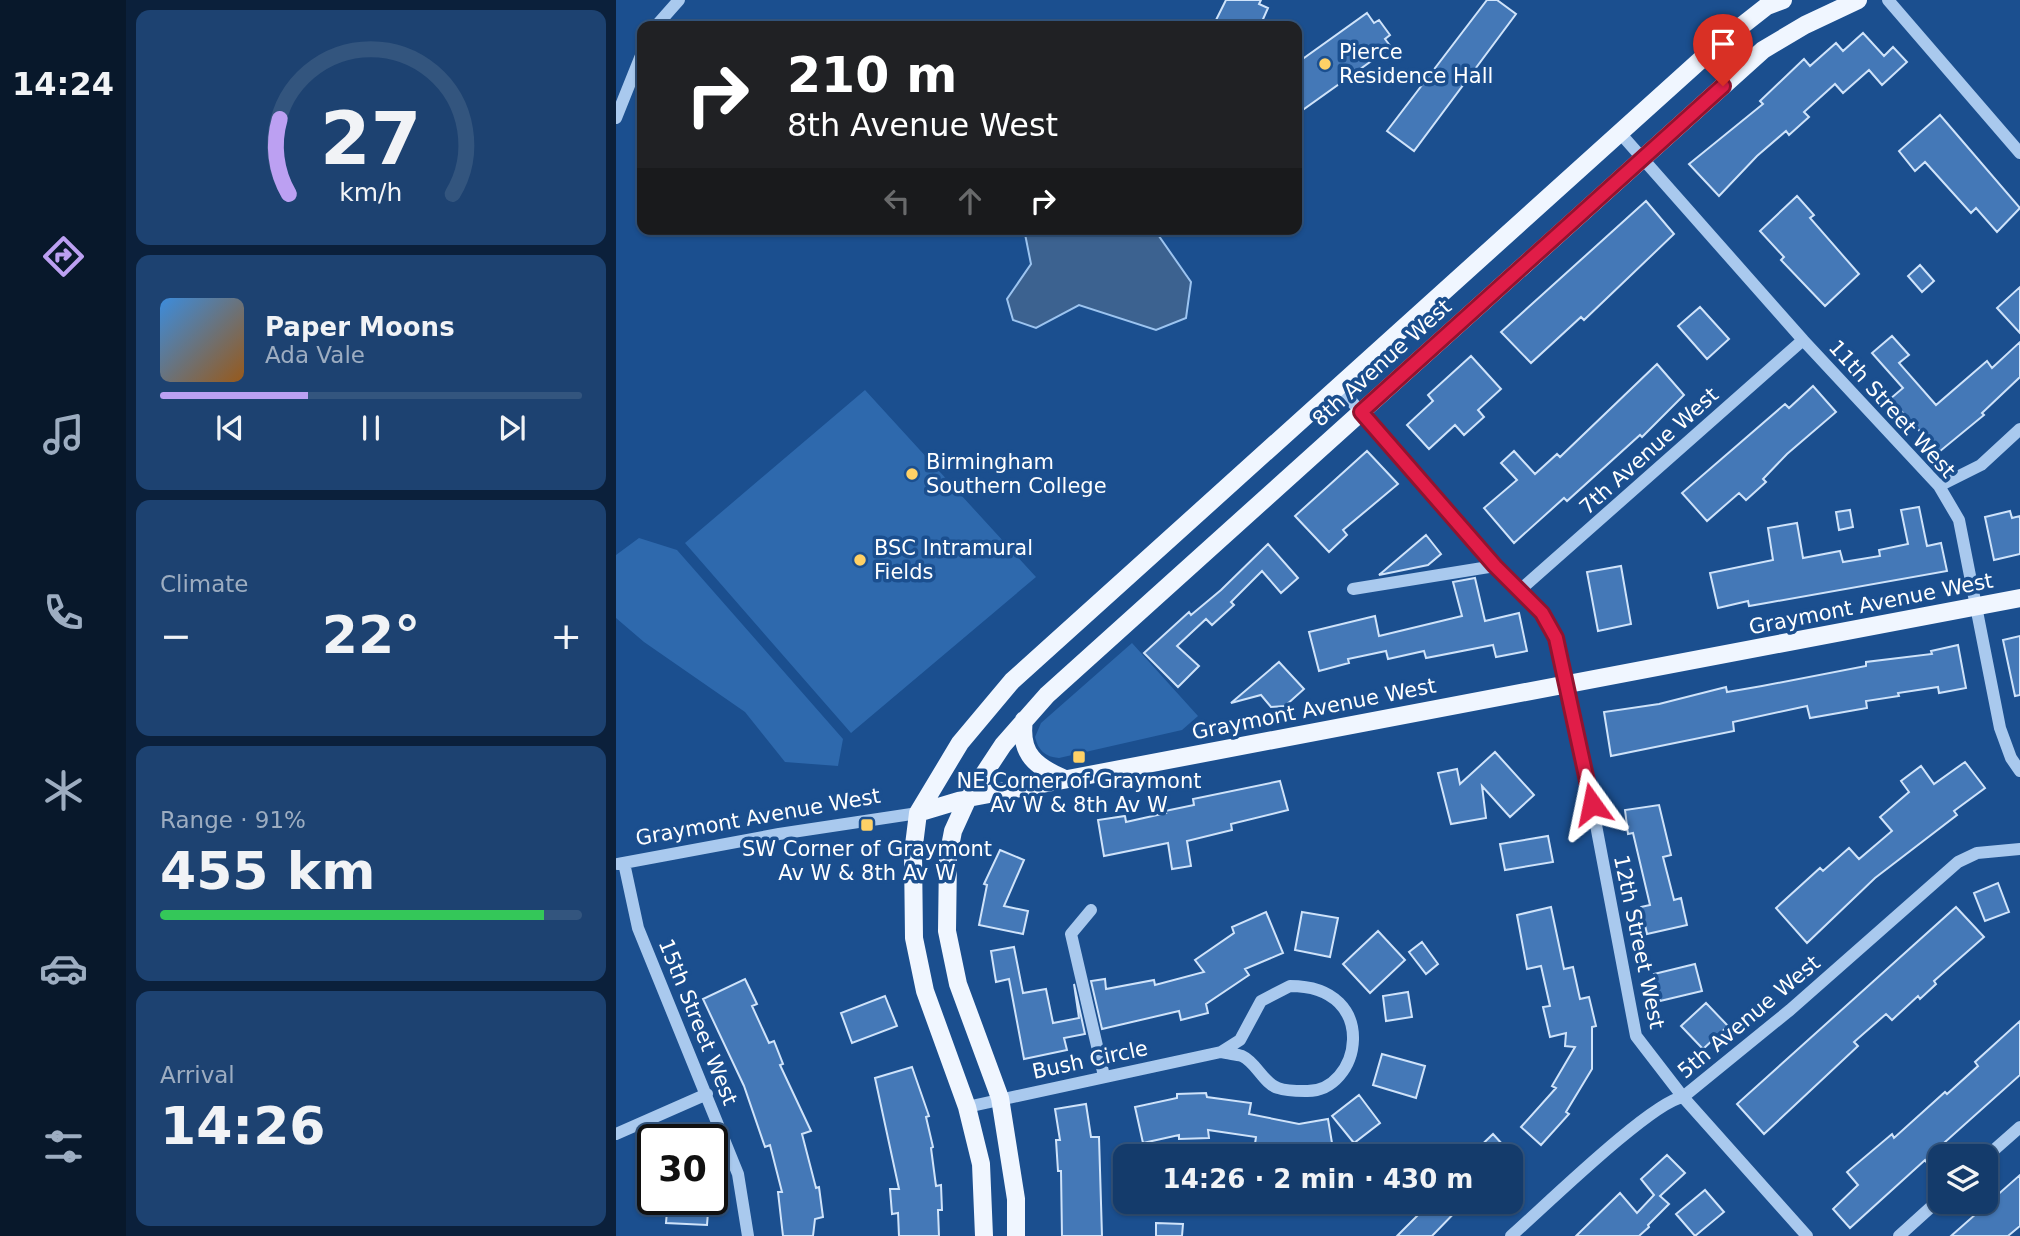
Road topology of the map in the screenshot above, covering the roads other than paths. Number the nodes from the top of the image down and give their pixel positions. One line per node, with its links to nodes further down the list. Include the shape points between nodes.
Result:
1 (679, 0): 5 (street)
2 (1783, 0): 8 (main road, 8th Avenue West, via 1767,6 1716,46)
3 (1858, 0): 10 (main road, 8th Avenue West, via 1763,50)
4 (1888, 0): 9 (street)
5 (660, 21)
6 (637, 66): 7 (street)
7 (616, 118)
8 (1620, 133): 10 (street, 11th Street West); 12 (main road, 8th Avenue West)
9 (2020, 153)
10 (1644, 157): 11 (street, 11th Street West); 13 (main road, 8th Avenue West)
11 (1803, 340): 15 (street, 11th Street West); 18 (street, 7th Avenue West)
12 (1339, 387): 13 (street, 12th Street West); 26 (main road, 8th Avenue West, via 1012,681 960,743)
13 (1361, 412): 16 (street, 12th Street West); 22 (main road, 8th Avenue West)
14 (2020, 429): 15 (street, via 1981,465)
15 (1939, 486): 20 (street, 11th Street West, via 1959,520)
16 (1495, 566): 17 (street); 18 (street, 12th Street West)
17 (1353, 589)
18 (1520, 590): 21 (street, 12th Street West, via 1542,613 1556,638)
19 (2020, 598): 20 (main road, Graymont Avenue West)
20 (1974, 608): 21 (main road, Graymont Avenue West); 23 (street, 11th Street West, via 2000,728)
21 (1568, 685): 24 (main road, Graymont Avenue West); 33 (street, 12th Street West, via 1636,1037)
22 (1024, 720): 24 (main road, via 1022,737 1032,759); 25 (main road, 8th Avenue West)
23 (2020, 771)
24 (1065, 779): 25 (main road, Graymont Avenue West)
25 (968, 798): 26 (main road, Graymont Avenue West); 34 (main road, 8th Avenue West, via 953,831 948,857 947,931 958,984)
26 (918, 813): 28 (street, Graymont Avenue West); 35 (main road, via 913,852 914,938 925,992)
27 (2020, 849): 33 (street, 5th Avenue West, via 1977,853 1958,862)
28 (620, 864): 32 (street, 15th Street West, via 638,928)
29 (1090, 910): 31 (street, via 1071,934)
30 (1221, 1052): 30 (street, via 1240,1040 1261,1001 1290,986 1311,986 1331,994 1345,1008 1353,1027 1353,1048 1345,1068 1330,1083 1310,1091 1276,1088 1244,1056); 31 (street, Bush Circle)
31 (1104, 1076): 34 (street, Bush Circle)
32 (707, 1094): 37 (street); 40 (street, 15th Street West, via 738,1174)
33 (1683, 1097): 43 (street, 5th Avenue West, via 1672,1099 1621,1138); 44 (street, 12th Street West)
34 (1000, 1098): 35 (street, Bush Circle); 42 (main road, 8th Avenue West, via 1016,1199)
35 (967, 1107): 41 (main road, via 981,1164)
36 (2020, 1127): 38 (street)
37 (616, 1134)
38 (1998, 1146)
39 (1928, 1210): 45 (street)
40 (748, 1236)
41 (984, 1236)
42 (1016, 1236)
43 (1511, 1236)
44 (1807, 1236)
45 (1899, 1236)

